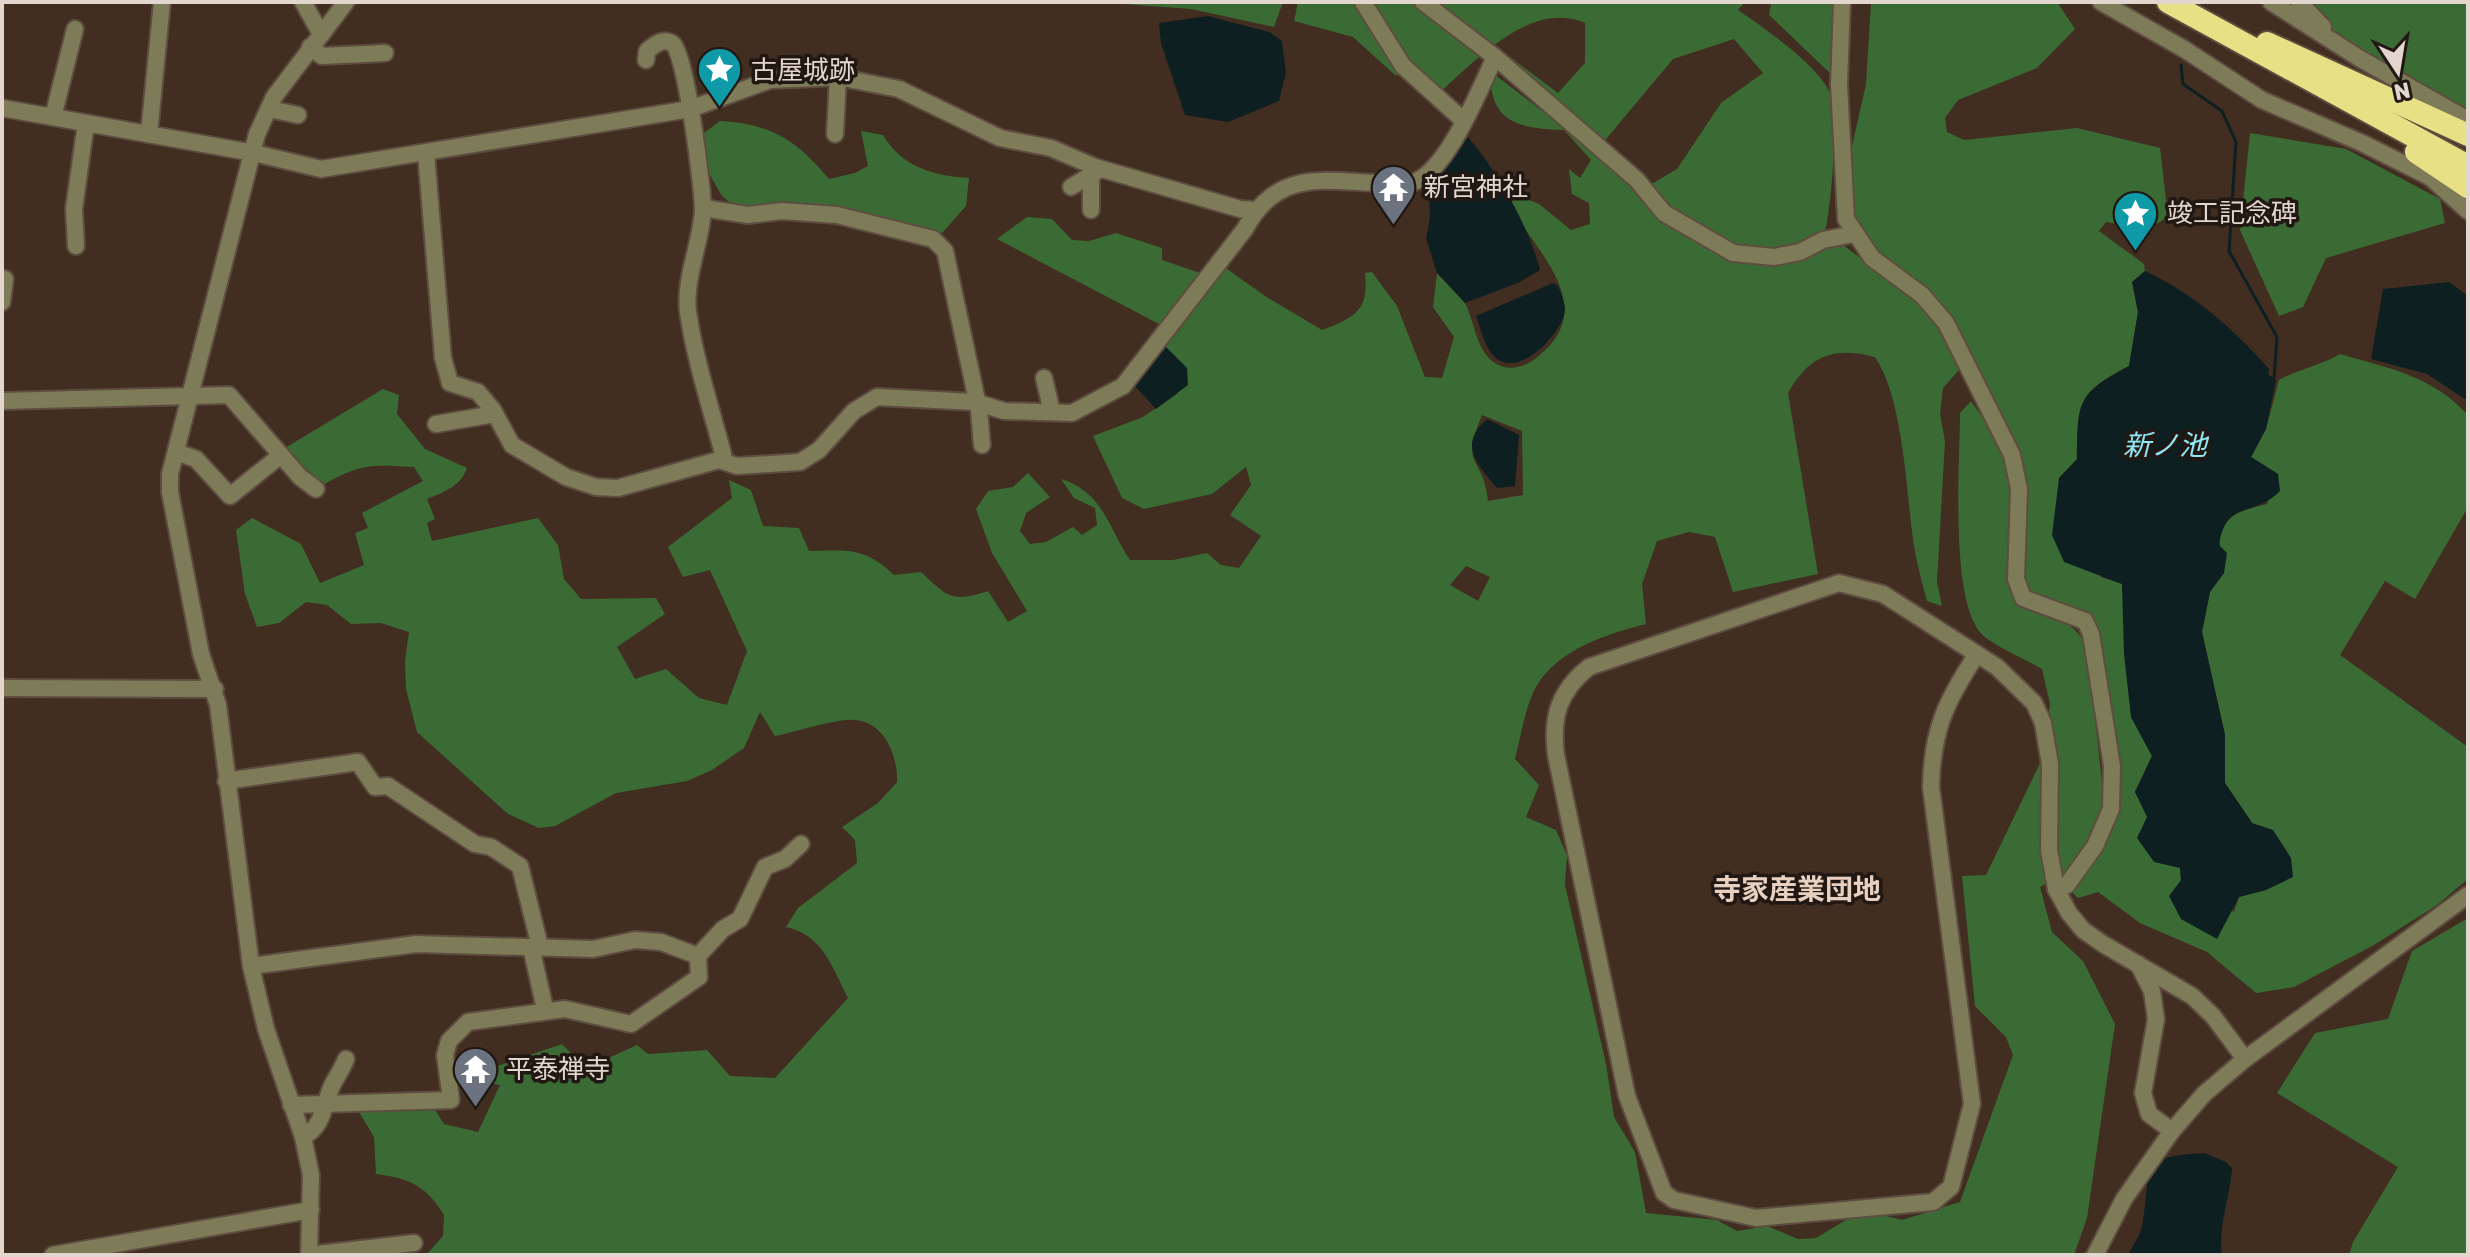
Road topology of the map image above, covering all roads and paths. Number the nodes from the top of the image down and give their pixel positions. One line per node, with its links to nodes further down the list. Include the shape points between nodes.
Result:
1 (162, 2): 27 (street)
2 (303, 2): 12 (street)
3 (346, 2): 12 (street)
4 (1363, 2): 25 (street, via 1403,66)
5 (1423, 2): 16 (street)
6 (1842, 2): 40 (street, via 1843,194)
7 (2101, 2): 39 (street, via 2262,100 2430,177)
8 (2271, 2): 14 (street)
9 (2299, 2): 14 (street)
10 (2174, 5): 13 (highway); 29 (highway, via 2297,54)
11 (75, 29): 23 (street)
12 (315, 41): 15 (street, via 322,56); 20 (street)
13 (2240, 41): 32 (highway); 35 (highway)
14 (2335, 43): 24 (street)
15 (385, 53)
16 (1495, 57): 25 (street); 40 (street, via 1637,180 1664,213 1733,253 1774,257)
17 (646, 60): 21 (street, via 656,43 674,44)
18 (838, 77): 21 (street, via 770,80); 28 (street); 33 (street, via 899,89 1000,138 1051,148)
19 (2, 108): 23 (street)
20 (269, 109): 22 (street); 30 (street)
21 (690, 109): 31 (street); 36 (street)
22 (298, 115)
23 (53, 117): 26 (street)
24 (2468, 120)
25 (1464, 121): 38 (street, via 1422,178 1405,185 1313,179 1291,185)
26 (86, 123): 27 (street); 41 (street, via 74,209)
27 (149, 134): 30 (street)
28 (835, 134)
29 (2468, 135)
30 (254, 153): 31 (street, via 321,169); 45 (street)
31 (426, 153): 49 (street, via 443,358 450,383 478,392)
32 (2468, 166)
33 (1096, 173): 34 (street); 37 (street); 38 (street)
34 (1071, 187)
35 (2468, 187)
36 (703, 208): 47 (street, via 748,215 837,215 933,239 945,251); 54 (street, via 688,311 723,454)
37 (1091, 210)
38 (1255, 210): 48 (street, via 1123,386 1072,413)
39 (2468, 211)
40 (1854, 234): 61 (street, via 1872,258 1922,295 1946,323 2012,455 2019,489 2015,567 2023,598 2085,621 2091,634 2112,766 2111,809 2095,846 2067,885)
41 (76, 246)
42 (5, 279): 43 (street)
43 (2, 302)
44 (1044, 378): 48 (street)
45 (190, 397): 46 (street); 52 (street); 53 (street, via 229,395)
46 (2, 401)
47 (975, 402): 48 (street, via 1004,411); 51 (street); 54 (street, via 877,397 854,411 819,450 800,462 737,466)
48 (1052, 412)
49 (495, 414): 50 (street); 54 (street, via 512,445 566,477 596,487 618,488)
50 (436, 424)
51 (982, 445)
52 (176, 452): 53 (street, via 196,459 230,496); 58 (street, via 170,474 172,511 201,654)
53 (281, 455): 55 (street)
54 (719, 460)
55 (316, 489)
56 (1977, 654): 56 (street, via 1883,594 1839,583 1609,658 1589,667 1562,695 1553,734 1556,755 1627,1096 1664,1193 1674,1200 1756,1218 1933,1202 1951,1187 1972,1104 1931,757 1950,695); 61 (street, via 2021,686 2043,723)
57 (2, 688): 58 (street)
58 (215, 689): 59 (street)
59 (226, 781): 63 (street, via 358,762 375,787 388,786 475,844 491,847 520,866); 66 (street)
60 (801, 844): 64 (street, via 785,859 765,867 740,919)
61 (2056, 889): 65 (street, via 2083,930)
62 (2468, 895): 69 (street)
63 (536, 947): 64 (street, via 593,949 635,940 661,942); 66 (street, via 416,944); 67 (street)
64 (698, 956): 67 (street, via 699,977 631,1024)
65 (2137, 963): 69 (street, via 2192,996); 72 (street, via 2152,991 2156,1019 2143,1093 2149,1114)
66 (251, 966): 71 (street)
67 (545, 1009): 70 (street, via 475,1019 460,1029 445,1055 451,1100)
68 (346, 1059): 70 (street)
69 (2245, 1059): 72 (street)
70 (327, 1104): 71 (street); 73 (street, via 315,1131)
71 (291, 1105): 73 (street)
72 (2172, 1131): 78 (street, via 2124,1199)
73 (303, 1137): 74 (street)
74 (311, 1210): 76 (street); 77 (street)
75 (414, 1243): 77 (street)
76 (53, 1255)
77 (309, 1255)
78 (2095, 1255)

